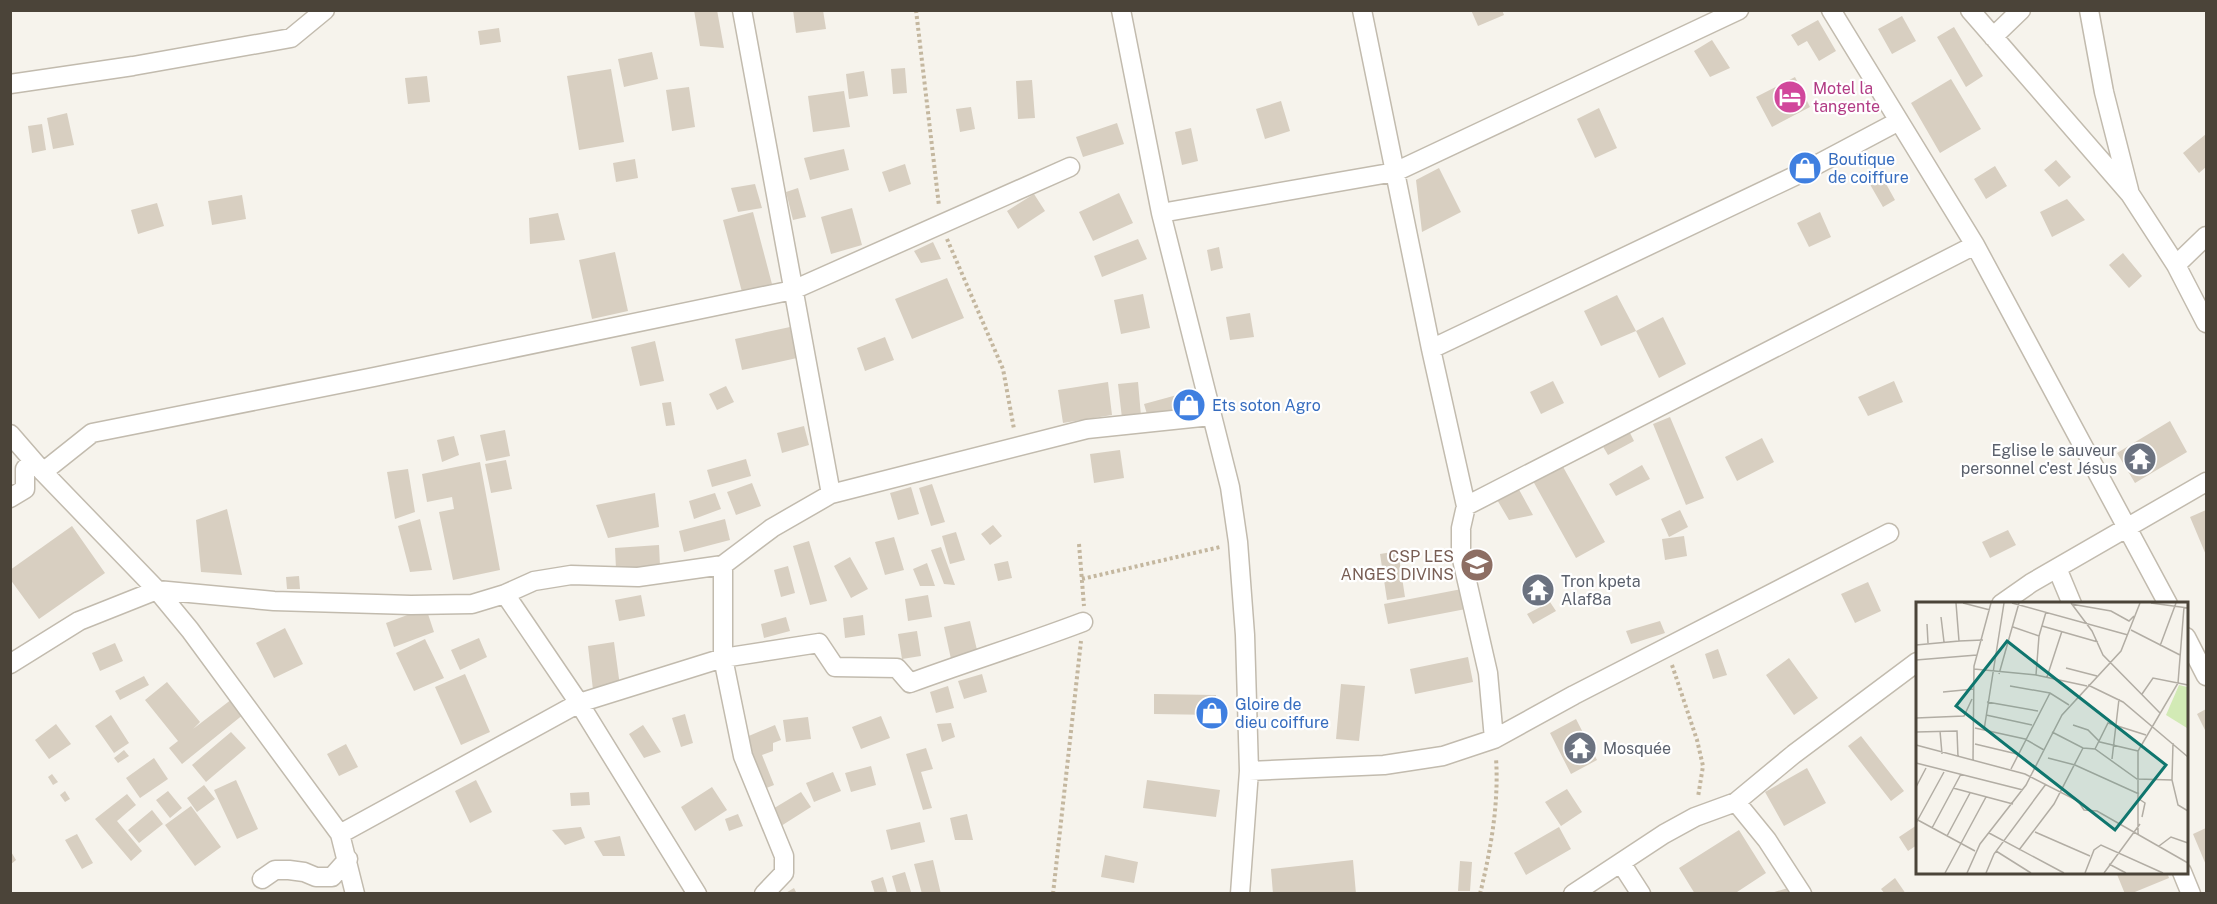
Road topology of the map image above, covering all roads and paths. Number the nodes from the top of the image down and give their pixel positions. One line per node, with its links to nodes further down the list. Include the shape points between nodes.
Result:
1 (325, 10): 11 (street, via 291,38)
2 (742, 10): 20 (street)
3 (1121, 10): 16 (street)
4 (1362, 10): 14 (street)
5 (1740, 10): 14 (street)
6 (1831, 10): 12 (street)
7 (1970, 10): 10 (street)
8 (2021, 10): 10 (street)
9 (2089, 10): 15 (street, via 2104,92)
10 (1993, 37): 15 (street)
11 (10, 84)
12 (1899, 121): 18 (street); 22 (street, via 1801,173)
13 (1070, 167): 20 (street)
14 (1395, 172): 16 (street); 22 (street)
15 (2130, 194): 19 (street)
16 (1161, 213): 23 (street)
17 (2206, 236): 19 (street)
18 (1975, 244): 29 (street); 30 (street)
19 (2176, 265): 21 (street)
20 (793, 290): 25 (street, via 92,433); 27 (street)
21 (2206, 323)
22 (1431, 349): 29 (street)
23 (1211, 416): 27 (street, via 1087,429); 32 (street, via 1230,487)
24 (10, 434): 25 (street)
25 (38, 466): 28 (street, via 25,469 25,489); 37 (street)
26 (2206, 482): 30 (street)
27 (831, 494): 34 (street, via 772,528)
28 (10, 498)
29 (1466, 506): 50 (street, via 1461,555 1488,673)
30 (2127, 528): 35 (street); 41 (street)
31 (1889, 533): 44 (street)
32 (1238, 542): 36 (path); 51 (street)
33 (1079, 544): 36 (path)
34 (723, 565): 38 (street, via 638,577 571,575 534,581); 45 (street)
35 (2057, 568): 39 (street); 40 (street)
36 (1082, 579): 42 (path)
37 (157, 590): 38 (street, via 274,601 411,605 472,604); 47 (street, via 80,621); 54 (street)
38 (505, 594): 49 (street)
39 (2004, 602)
40 (2071, 602)
41 (2167, 602)
42 (1083, 622): 45 (street, via 910,683 897,668 835,667 819,644); 62 (path)
43 (2187, 639): 48 (street)
44 (1666, 648): 50 (street); 53 (path, via 1703,766)
45 (723, 658): 49 (street); 61 (street, via 743,756 784,856 784,873)
46 (1916, 663): 52 (street)
47 (10, 664)
48 (2206, 676)
49 (579, 703): 54 (street); 60 (street)
50 (1494, 739): 51 (street, via 1443,756 1384,765); 64 (path, via 1496,800)
51 (1249, 771): 63 (street)
52 (1736, 802): 53 (street); 67 (street, via 1767,840)
53 (1695, 817): 56 (street)
54 (340, 834): 55 (street)
55 (348, 859): 58 (street, via 332,877 274,870); 59 (street)
56 (1621, 863): 65 (street); 66 (street)
57 (2182, 874): 68 (street)
58 (262, 879)
59 (355, 894)
60 (697, 894)
61 (764, 894)
62 (1053, 894)
63 (1240, 894)
64 (1480, 894)
65 (1573, 894)
66 (1641, 894)
67 (1802, 894)
68 (2191, 894)

